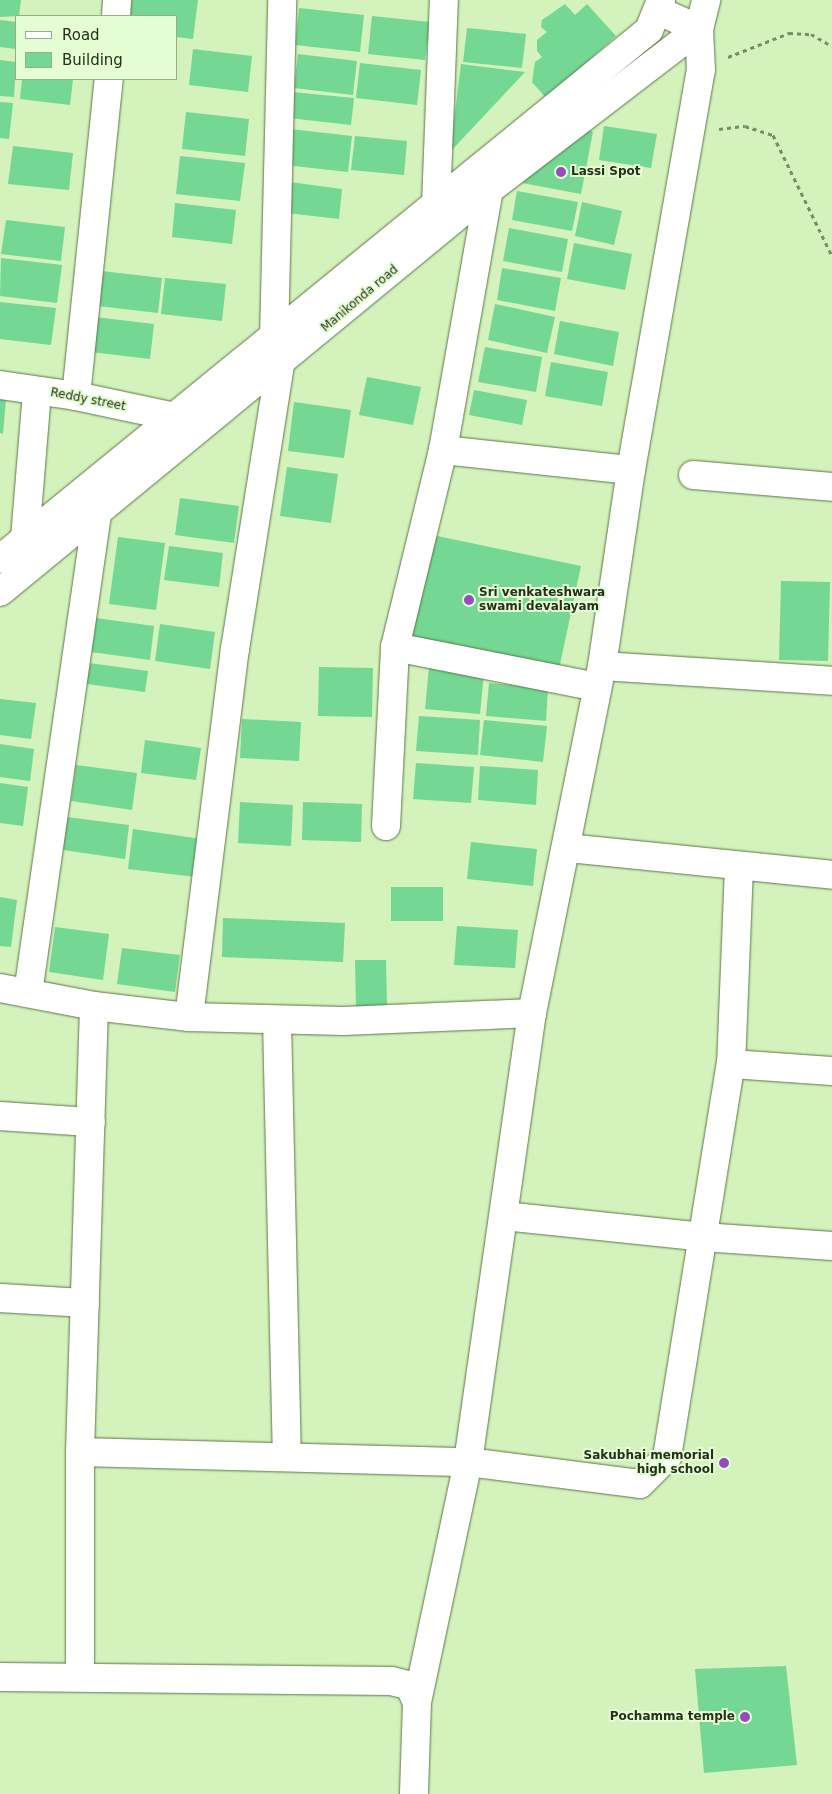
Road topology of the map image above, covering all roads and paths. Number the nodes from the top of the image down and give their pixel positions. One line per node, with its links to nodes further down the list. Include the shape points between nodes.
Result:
1 (117, 0): 6 (street)
2 (282, 0): 15 (street)
3 (444, 0): 13 (street)
4 (706, 0): 7 (street)
5 (660, 5): 7 (street); 13 (street, Manikonda road, via 649,30)
6 (116, 15)
7 (699, 29): 9 (street); 12 (street, Manikonda road)
8 (832, 46): 9 (path, via 811,34 789,33 763,41)
9 (700, 70): 11 (street)
10 (109, 80): 19 (street)
11 (689, 132): 14 (path, via 745,126 773,135); 22 (street)
12 (489, 190): 16 (street, Manikonda road); 21 (street)
13 (436, 205): 15 (street, Manikonda road)
14 (832, 256)
15 (274, 338): 20 (street, Manikonda road)
16 (280, 365): 25 (street, Manikonda road); 40 (street, via 235,649)
17 (0, 384): 18 (street, Reddy street)
18 (37, 391): 19 (street, Reddy street); 26 (street)
19 (76, 396): 20 (street, Reddy street)
20 (175, 417): 26 (street, Manikonda road)
21 (443, 450): 22 (street); 29 (street)
22 (631, 470): 30 (street)
23 (693, 475): 24 (street)
24 (832, 487)
25 (98, 514): 28 (street, Manikonda road); 37 (street)
26 (25, 538): 27 (street, Manikonda road)
27 (0, 559)
28 (0, 592)
29 (395, 647): 30 (street); 32 (street)
30 (600, 677): 31 (street); 33 (street)
31 (832, 681)
32 (386, 826)
33 (568, 848): 34 (street); 39 (street)
34 (739, 867): 35 (street); 42 (street)
35 (832, 875)
36 (0, 988): 37 (street)
37 (28, 993): 38 (street)
38 (94, 1006): 40 (street); 45 (street)
39 (532, 1013): 41 (street, via 343,1022); 46 (street)
40 (189, 1017): 41 (street)
41 (277, 1021): 52 (street)
42 (731, 1064): 43 (street); 47 (street)
43 (832, 1071)
44 (0, 1116): 45 (street)
45 (90, 1122): 50 (street)
46 (504, 1216): 47 (street); 53 (street)
47 (703, 1238): 48 (street); 53 (street, via 667,1457 640,1484)
48 (832, 1246)
49 (0, 1298): 50 (street)
50 (85, 1303): 51 (street)
51 (80, 1452): 52 (street); 54 (street)
52 (287, 1457): 53 (street)
53 (468, 1462): 56 (street)
54 (80, 1676): 55 (street); 56 (street, via 391,1681 410,1685)
55 (0, 1677)
56 (417, 1702): 57 (street)
57 (414, 1794)

